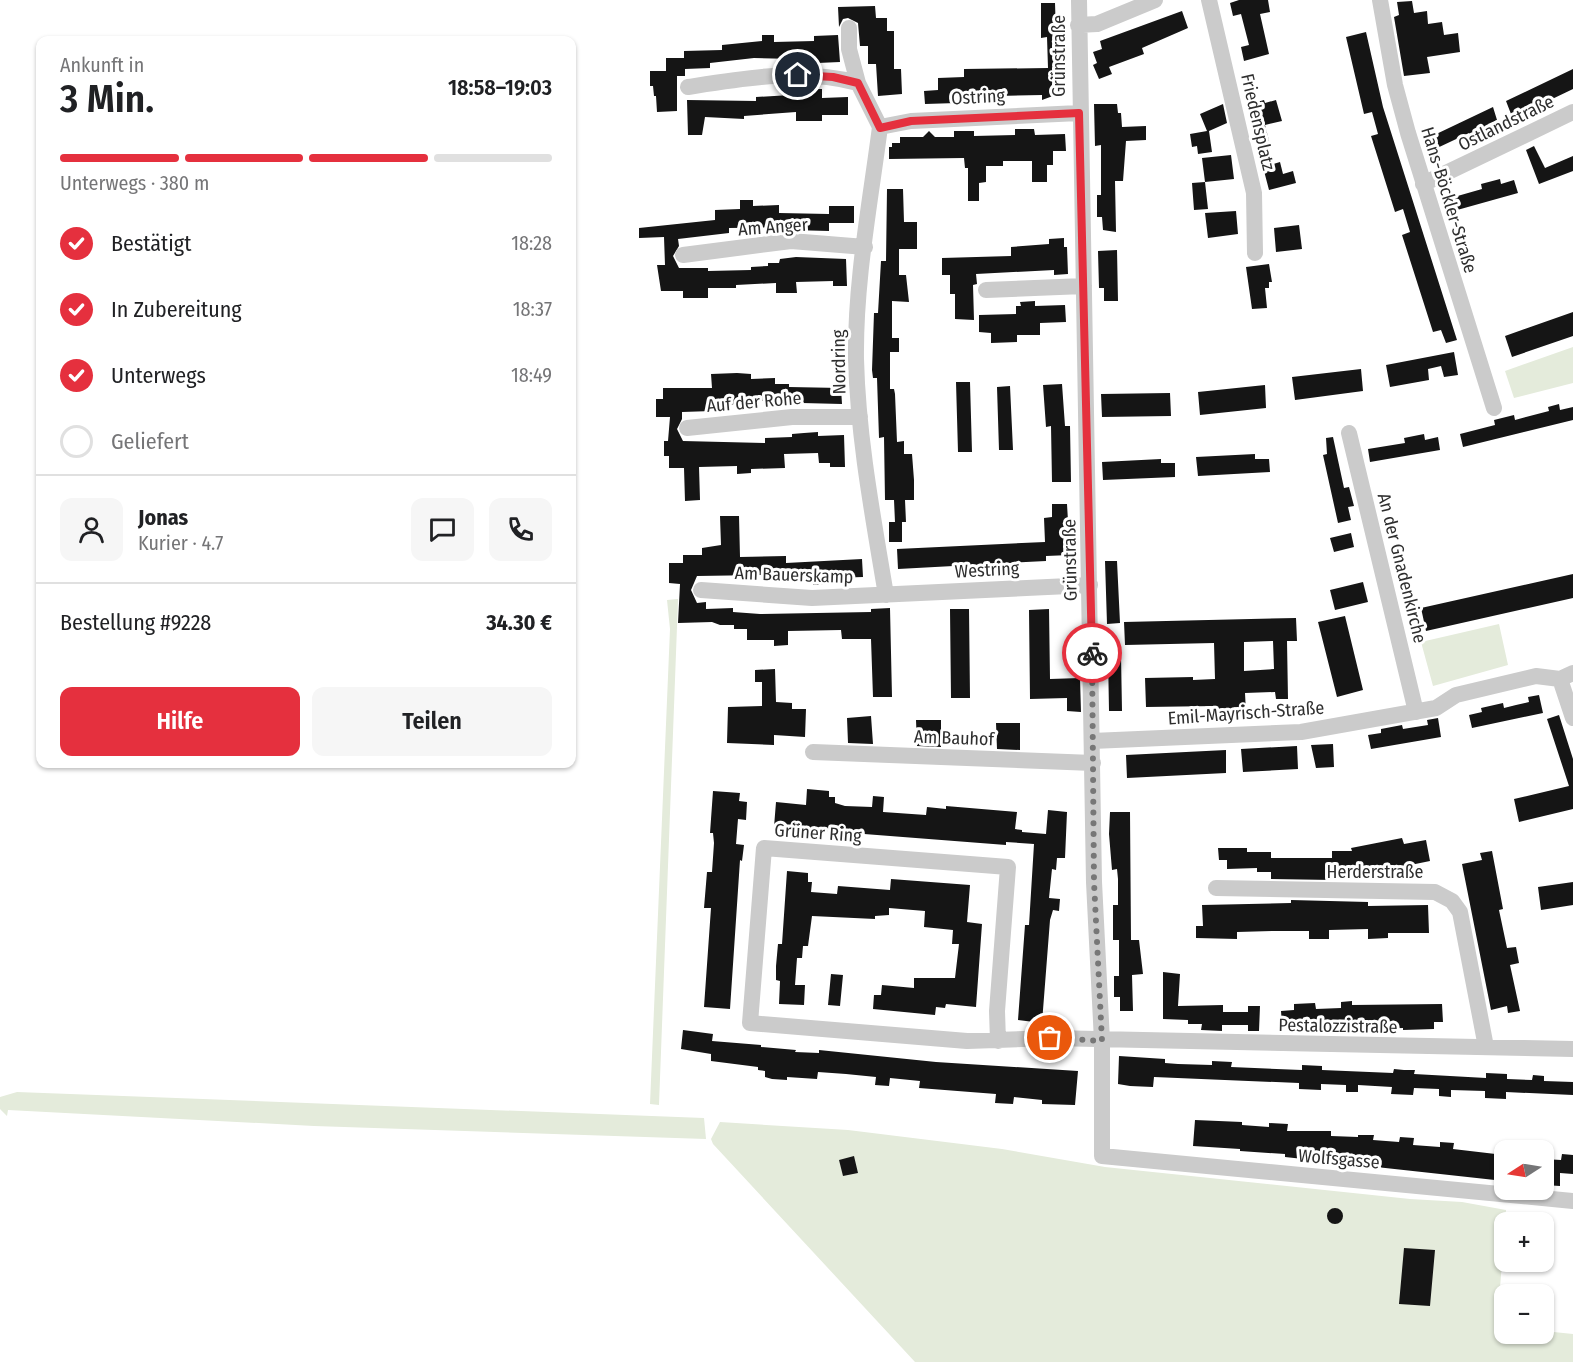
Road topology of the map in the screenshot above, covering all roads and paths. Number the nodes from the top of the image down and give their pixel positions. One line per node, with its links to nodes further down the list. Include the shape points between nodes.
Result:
1 (1079, 0): 5 (street, Grünstraße)
2 (1155, 0): 5 (street, via 1097,24)
3 (1209, 0): 14 (street, Friedensplatz, via 1254,193)
4 (1380, 0): 12 (street, Hans-Böckler-Straße, via 1395,85)
5 (1078, 25): 10 (street, Grünstraße)
6 (849, 28): 7 (street, via 849,49)
7 (858, 83): 8 (street, via 833,77 780,74); 11 (street)
8 (688, 87)
9 (1573, 112): 12 (street, Ostlandstraße)
10 (1079, 113): 11 (street, Ostring, via 911,121); 16 (street, Grünstraße)
11 (880, 128): 13 (street, Nordring)
12 (1423, 184): 18 (street, Hans-Böckler-Straße)
13 (865, 247): 15 (street, Am Anger, via 791,241); 19 (street, Nordring, via 856,359)
14 (1256, 253)
15 (683, 255)
16 (1084, 286): 17 (street); 22 (street, Grünstraße)
17 (986, 290)
18 (1494, 408)
19 (860, 417): 20 (street, Auf der Rohe, via 792,417); 24 (street, Nordring)
20 (687, 428)
21 (1348, 433): 26 (street, An der Gnadenkirche)
22 (1090, 585): 24 (street, Westring); 28 (street, Grünstraße)
23 (701, 590): 24 (street, Am Bauerskamp, via 812,598)
24 (886, 595)
25 (1567, 676): 26 (street, Emil-Mayrisch-Straße, via 1536,676 1456,695 1436,708); 27 (street)
26 (1416, 712): 28 (street, Emil-Mayrisch-Straße, via 1301,732)
27 (1573, 718)
28 (1092, 741): 30 (street, Grünstraße)
29 (813, 752): 30 (street, Am Bauhof)
30 (1093, 764): 33 (street, Grünstraße)
31 (1216, 888): 34 (street, Herderstraße, via 1443,895 1460,912)
32 (998, 1041): 32 (street, Grüner Ring, via 750,1023 764,848 1008,867); 33 (street, Grüner Ring)
33 (1102, 1041): 34 (street, Pestalozzistraße); 36 (street, Grünstraße)
34 (1486, 1047): 35 (street, Pestalozzistraße)
35 (1573, 1049)
36 (1102, 1156): 37 (street, Wolfsgasse)
37 (1573, 1202)

